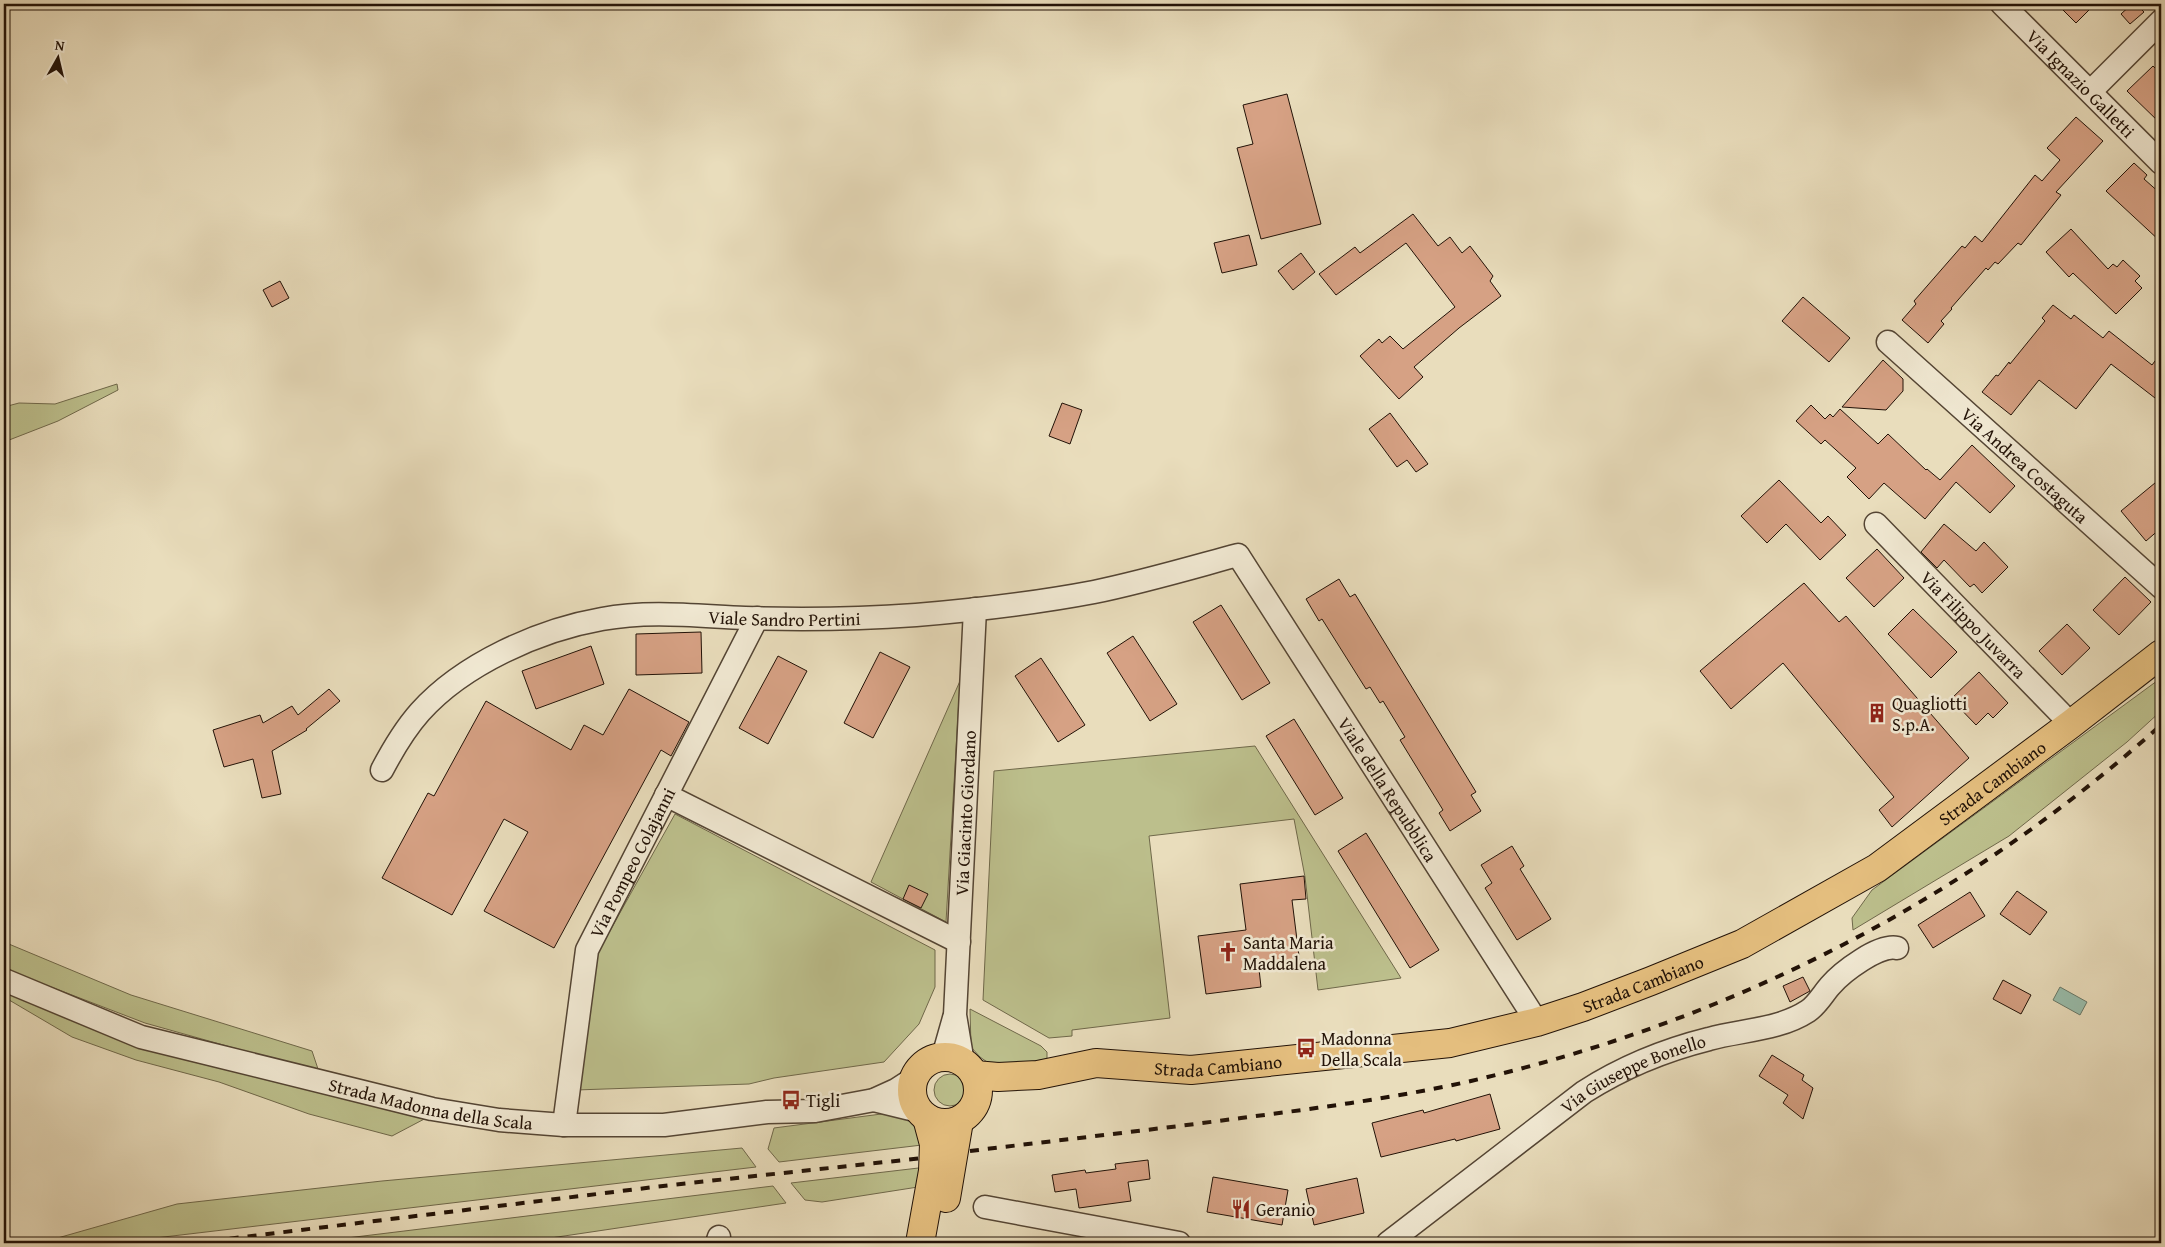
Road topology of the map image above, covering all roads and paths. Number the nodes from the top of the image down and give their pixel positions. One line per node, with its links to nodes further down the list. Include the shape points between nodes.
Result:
1 (2002, 4): 3 (street, Via Ignazio Galletti)
2 (2161, 21): 3 (street)
3 (2091, 91): 4 (street, Via Ignazio Galletti)
4 (2161, 163)
5 (1888, 342): 8 (street, Via Andrea Costaguta)
6 (1876, 524): 12 (street, Via Filippo Juvarra)
7 (1238, 555): 9 (street, Viale Sandro Pertini, via 1096,591); 18 (street, Viale della Repubblica)
8 (2161, 587)
9 (975, 609): 10 (street, Viale Sandro Pertini, via 862,617); 15 (street, Via Giacinto Giordano)
10 (757, 618): 13 (street, Viale Sandro Pertini, via 666,614 630,616 577,624 527,642 476,667 436,696 409,726); 14 (street, Via Pompeo Colajanni)
11 (2161, 654): 12 (main road, Strada Cambiano)
12 (2072, 724): 18 (main road, Strada Cambiano, via 1876,868 1786,920 1702,961)
13 (382, 770)
14 (666, 795): 15 (street); 24 (street, Via Pompeo Colajanni, via 587,950)
15 (959, 942): 19 (street, Via Giacinto Giordano, via 956,1015)
16 (1898, 948): 29 (street, Via Giuseppe Bonello, via 1884,948 1847,970 1808,1011 1795,1018 1709,1039 1643,1060 1605,1079)
17 (4, 980): 24 (street, Strada Madonna della Scala, via 140,1037 432,1109 499,1120)
18 (1537, 1022): 19 (main road, Strada Cambiano, via 1450,1043 1255,1065 1191,1070 1096,1064 1038,1075 998,1077)
19 (964, 1074): 20 (main road, via 925,1064); 23 (main road, via 967,1116)
20 (913, 1080): 21 (street); 22 (main road, via 913,1101)
21 (874, 1100): 22 (street); 24 (street, Strada Madonna della Scala, via 815,1111 768,1112 692,1123)
22 (923, 1115): 23 (main road, via 937,1123); 26 (main road, via 934,1144 933,1171)
23 (960, 1121): 27 (main road)
24 (564, 1125)
25 (985, 1207): 28 (street)
26 (920, 1243)
27 (937, 1243)
28 (1179, 1243)
29 (1388, 1243)

